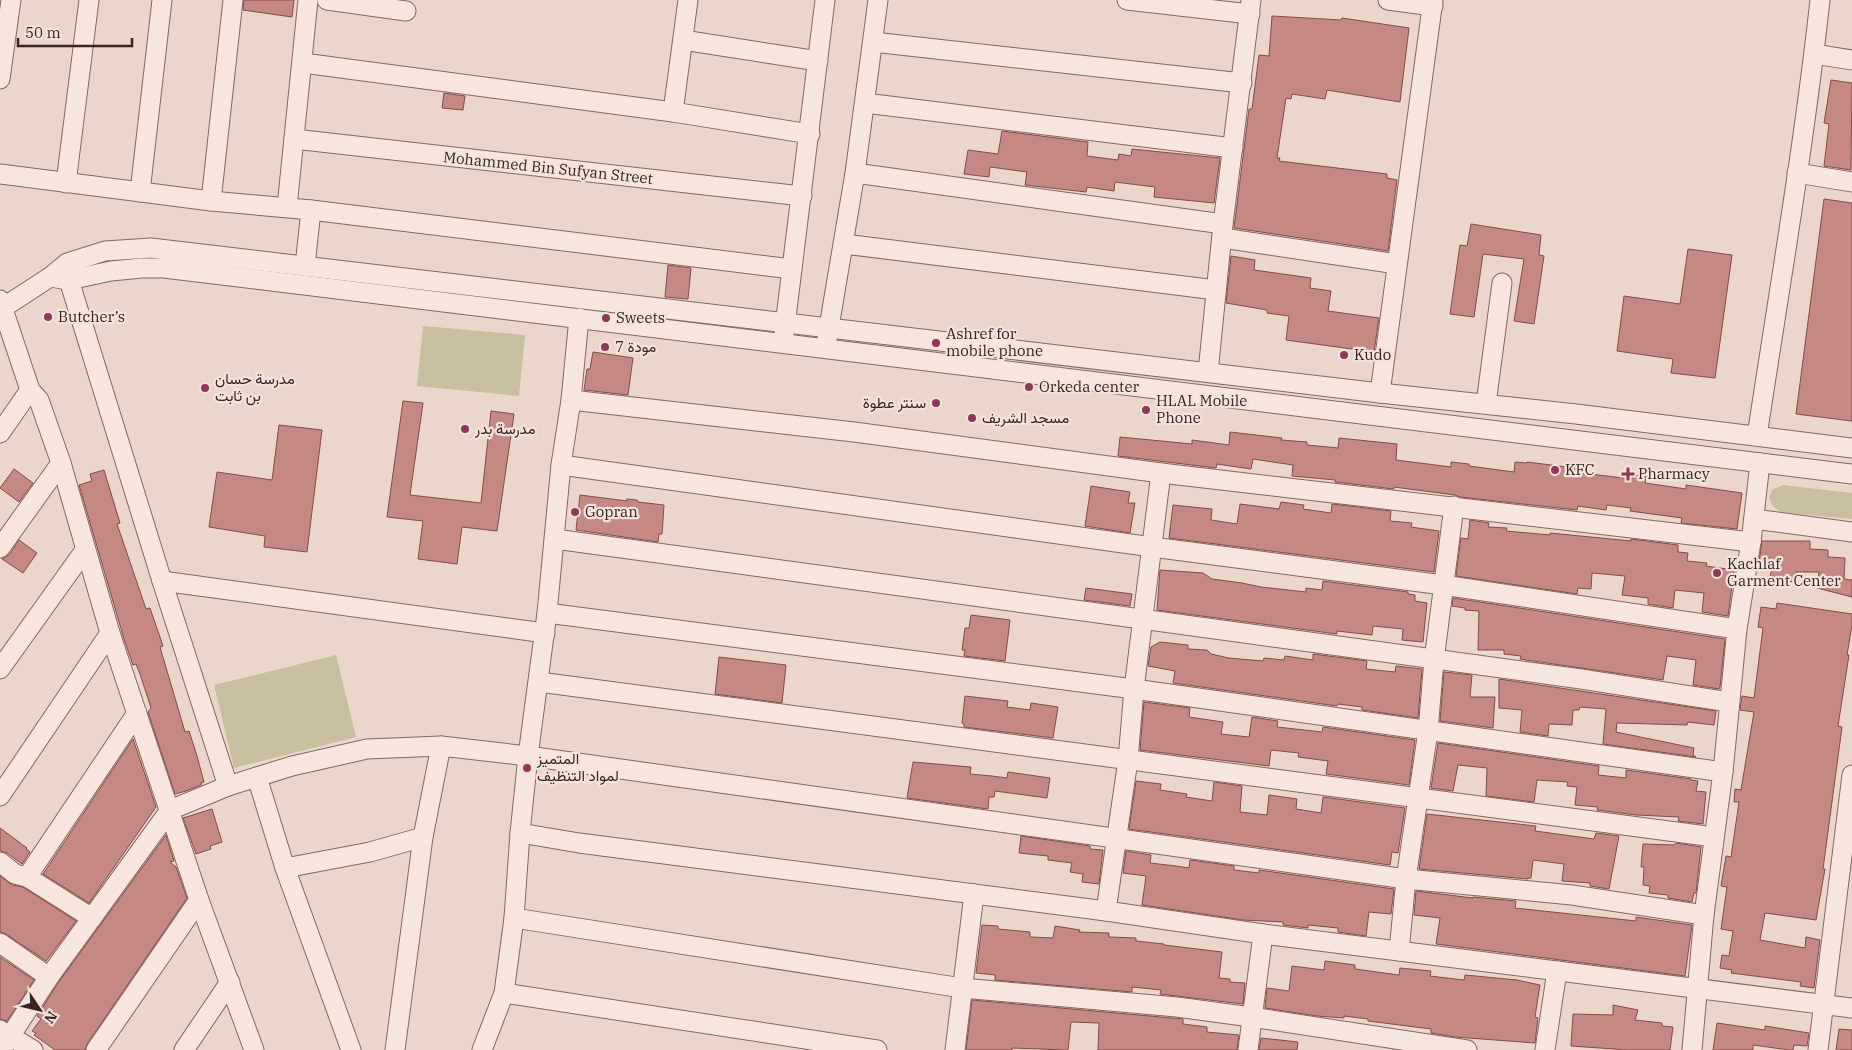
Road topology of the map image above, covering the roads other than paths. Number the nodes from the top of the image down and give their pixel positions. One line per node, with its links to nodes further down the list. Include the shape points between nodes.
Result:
1 (11, 0): 22 (street)
2 (89, 0): 33 (street)
3 (162, 0): 34 (street)
4 (233, 0): 36 (street)
5 (308, 0): 21 (street)
6 (327, 0): 15 (street)
7 (688, 0): 16 (street)
8 (825, 0): 20 (street)
9 (878, 0): 17 (street)
10 (1127, 0): 14 (street)
11 (1388, 0): 13 (street)
12 (1820, 0): 18 (street)
13 (1433, 3): 41 (street)
14 (1250, 7): 23 (street)
15 (406, 11)
16 (683, 40): 20 (street); 25 (street)
17 (873, 42): 23 (street); 24 (street)
18 (1814, 54): 19 (street); 30 (street)
19 (1852, 60)
20 (818, 61): 26 (street)
21 (303, 63): 25 (street); 27 (street)
22 (0, 79)
23 (1242, 83): 28 (street)
24 (865, 103): 28 (street); 29 (street)
25 (673, 112): 26 (street)
26 (810, 134): 35 (street)
27 (294, 139): 35 (street, Mohammed Bin Sufyan Street); 37 (street)
28 (1233, 148): 39 (street)
29 (855, 173): 39 (street); 40 (street)
30 (1797, 173): 32 (street); 59 (street)
31 (0, 174): 33 (street)
32 (1852, 182)
33 (66, 183): 34 (street)
34 (140, 192): 36 (street)
35 (802, 196): 43 (street)
36 (211, 201): 37 (street)
37 (287, 207): 38 (street)
38 (311, 210): 42 (street); 43 (street)
39 (1223, 231): 41 (street); 46 (street)
40 (844, 244): 46 (street); 50 (street)
41 (1397, 264): 55 (street)
42 (305, 266): 44 (street, via 151,248 105,251); 49 (street)
43 (792, 269): 49 (street)
44 (68, 272): 47 (street, via 50,277); 48 (street, via 164,268); 74 (street)
45 (1502, 283): 57 (street)
46 (1216, 290): 53 (street)
47 (1, 305): 54 (street)
48 (579, 318): 51 (street); 56 (street)
49 (786, 322): 50 (street); 51 (street)
50 (829, 327): 52 (street); 53 (street)
51 (783, 343): 52 (street)
52 (826, 348): 62 (street)
53 (1208, 372): 55 (street)
54 (30, 390): 58 (street); 61 (street, via 39,400)
55 (1380, 393): 57 (street)
56 (571, 400): 63 (street); 64 (street, via 854,432)
57 (1486, 404): 59 (street)
58 (0, 432)
59 (1757, 436): 60 (street)
60 (1852, 448)
61 (61, 463): 72 (street); 73 (street)
62 (1760, 463): 65 (street); 67 (street)
63 (561, 465): 69 (street); 71 (street)
64 (1161, 472): 66 (street); 71 (street)
65 (1852, 474)
66 (1454, 506): 70 (street); 75 (street)
67 (1754, 519): 68 (street); 70 (street)
68 (1852, 532)
69 (555, 539): 76 (street); 77 (street)
70 (1751, 542): 78 (street)
71 (1152, 547): 75 (street); 77 (street)
72 (0, 548)
73 (85, 550): 79 (street); 82 (street)
74 (162, 581): 80 (street); 94 (street)
75 (1443, 584): 78 (street); 81 (street)
76 (547, 613): 80 (street); 84 (street)
77 (1143, 619): 81 (street); 84 (street)
78 (1737, 629): 85 (street)
79 (110, 633): 86 (street); 95 (street)
80 (544, 633): 83 (street)
81 (1434, 660): 85 (street); 87 (street)
82 (0, 669)
83 (539, 682): 89 (street); 90 (street)
84 (1134, 689): 87 (street); 90 (street)
85 (1729, 702): 91 (street)
86 (137, 713): 97 (street); 104 (street)
87 (1428, 731): 91 (street); 96 (street)
88 (441, 746): 89 (street); 93 (street, via 367,749); 99 (street)
89 (528, 756): 98 (street); 101 (street)
90 (1128, 760): 96 (street); 101 (street)
91 (1723, 772): 100 (street)
92 (1852, 775): 121 (street)
93 (257, 777): 94 (street); 103 (street)
94 (228, 786): 97 (street)
95 (0, 796)
96 (1418, 798): 100 (street); 105 (street)
97 (170, 810): 107 (street); 110 (street)
98 (520, 833): 106 (street); 111 (street)
99 (423, 837): 103 (street, via 370,852); 130 (street)
100 (1714, 837): 109 (street)
101 (1116, 839): 105 (street); 108 (street)
102 (0, 862): 104 (street, via 15,874)
103 (286, 868): 129 (street)
104 (27, 877): 110 (street)
105 (1406, 879): 109 (street, via 1572,895); 114 (street)
106 (974, 894): 108 (street); 118 (street)
107 (199, 900): 117 (street); 126 (street)
108 (1106, 911): 112 (street)
109 (1704, 915): 119 (street)
110 (92, 918): 116 (street)
111 (514, 918): 118 (street); 120 (street)
112 (1263, 934): 114 (street); 123 (street)
113 (0, 943): 116 (street)
114 (1399, 951): 115 (street)
115 (1557, 971): 119 (street); 136 (street)
116 (49, 977): 124 (street)
117 (230, 982): 127 (street); 128 (street)
118 (962, 988): 123 (street, via 1178,1007); 133 (street)
119 (1699, 989): 121 (street); 137 (street)
120 (504, 992): 131 (street); 132 (street)
121 (1823, 1004): 122 (street); 138 (street)
122 (1852, 1008)
123 (1251, 1017): 134 (street); 135 (street)
124 (3, 1039): 125 (street)
125 (33, 1050)
126 (96, 1050)
127 (184, 1050)
128 (254, 1050)
129 (351, 1050)
130 (395, 1050)
131 (482, 1050)
132 (877, 1050)
133 (955, 1050)
134 (1248, 1050)
135 (1468, 1050)
136 (1545, 1050)
137 (1692, 1050)
138 (1818, 1050)

